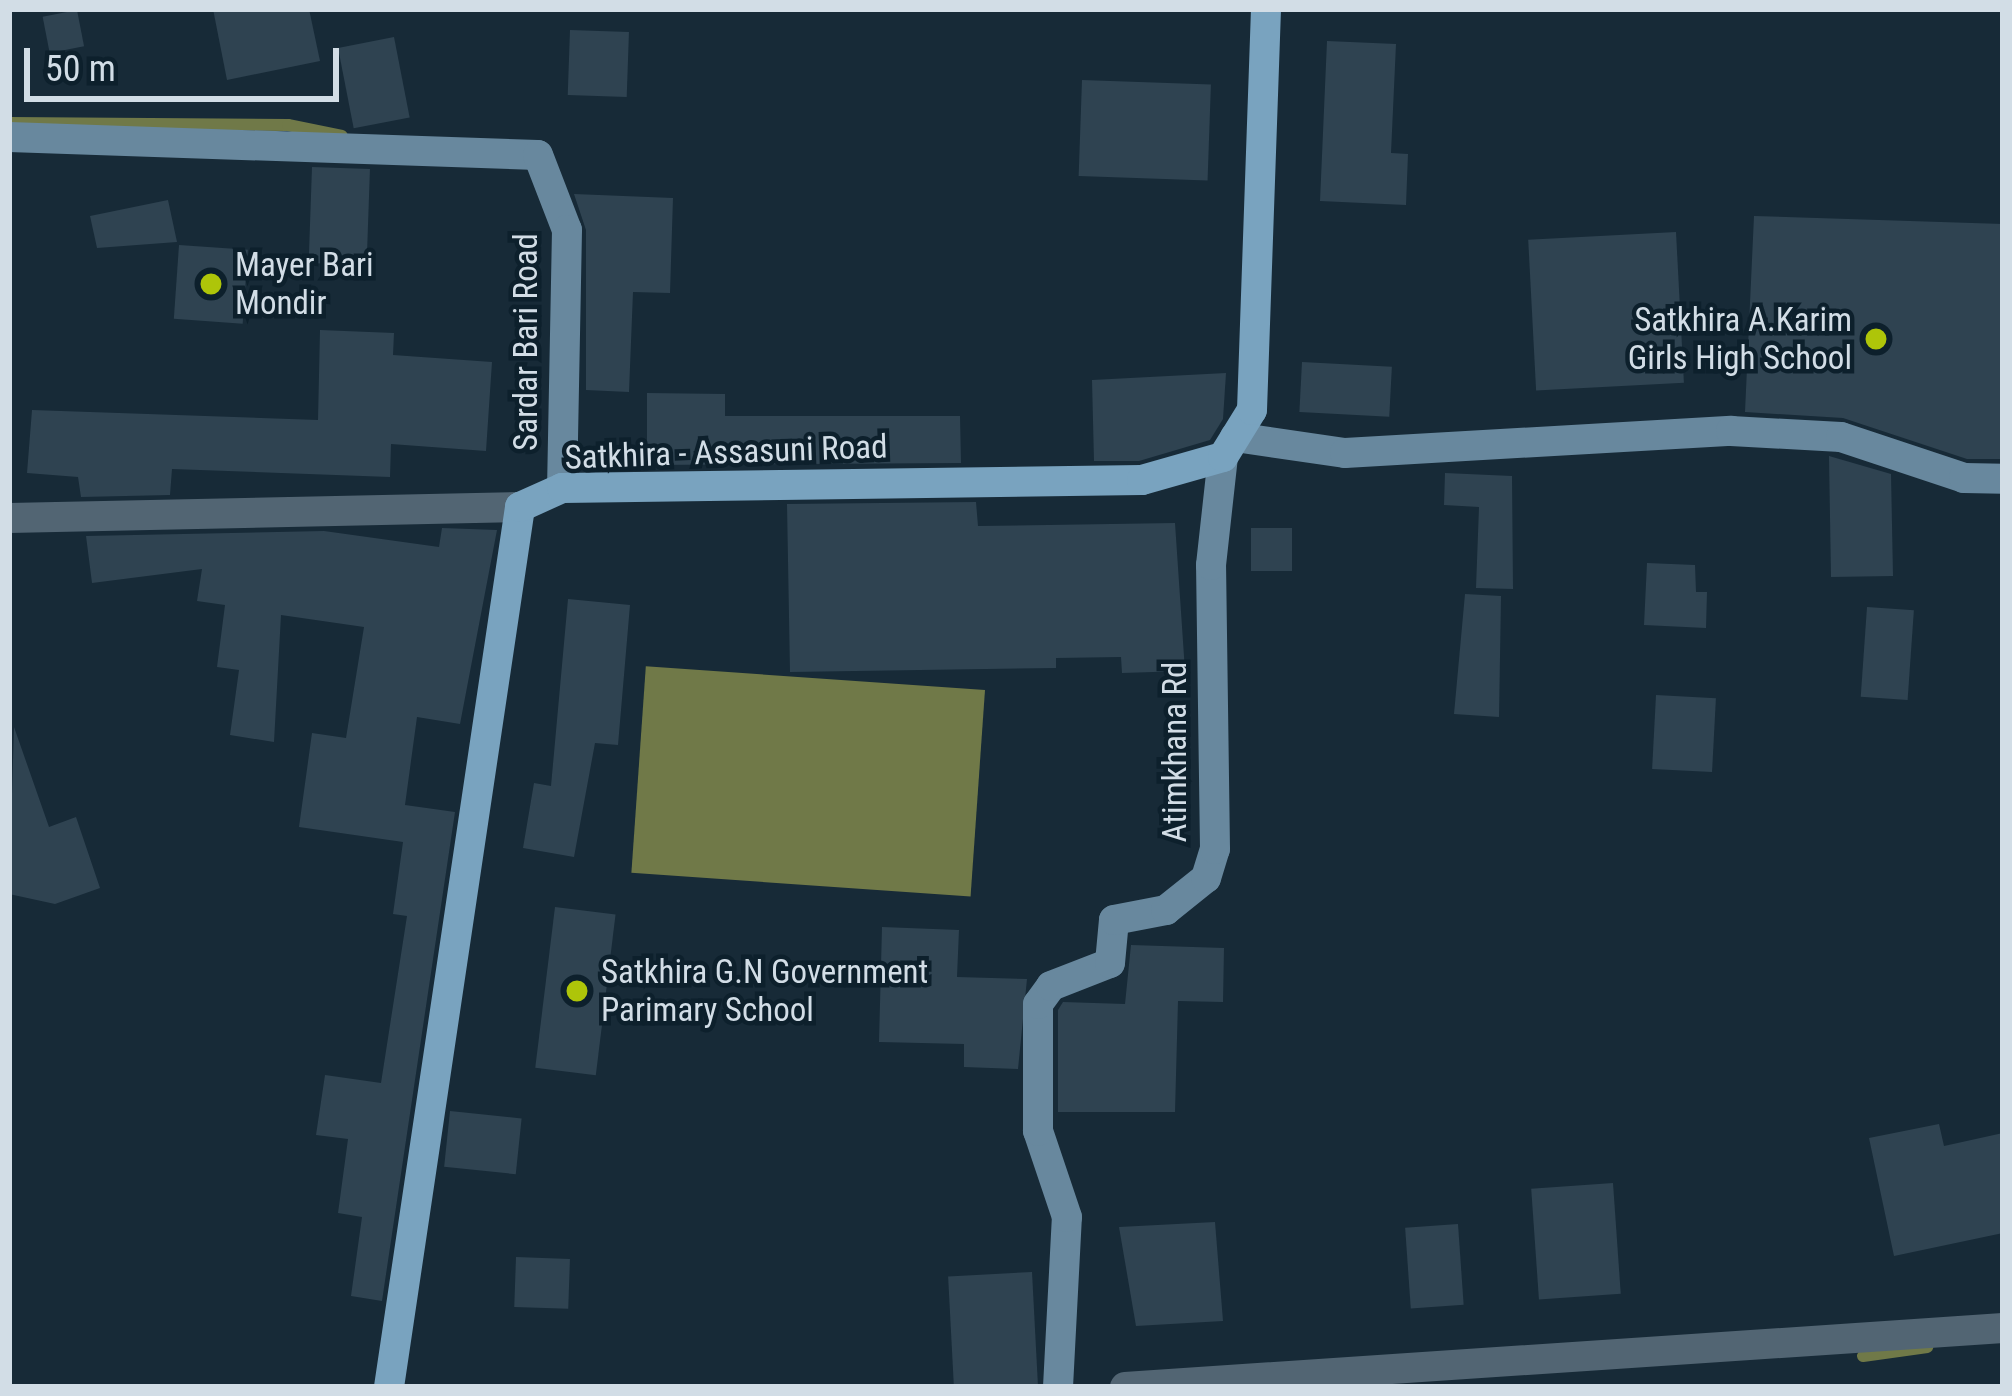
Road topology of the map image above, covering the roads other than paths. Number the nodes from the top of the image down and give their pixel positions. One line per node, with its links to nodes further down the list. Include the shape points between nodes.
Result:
1 (1266, 9): 3 (main road, via 1252,410)
2 (9, 137): 5 (main road, Sardar Bari Road, via 538,154 567,230)
3 (1229, 447): 4 (main road, via 1346,453 1731,431 1866,440 1895,460); 5 (main road, Satkhira - Assasuni Road, via 1142,480); 10 (main road, Atimkhana Rd, via 1211,565 1215,849 1206,878 1166,910 1114,920 1110,963 1051,986 1038,1004 1039,1132 1067,1217)
4 (2003, 479)
5 (562, 488): 6 (main road, Satkhira - Assasuni Road)
6 (520, 507): 7 (street); 9 (main road)
7 (9, 518)
8 (2003, 1328): 11 (street)
9 (389, 1387)
10 (1058, 1387)
11 (1125, 1387)

